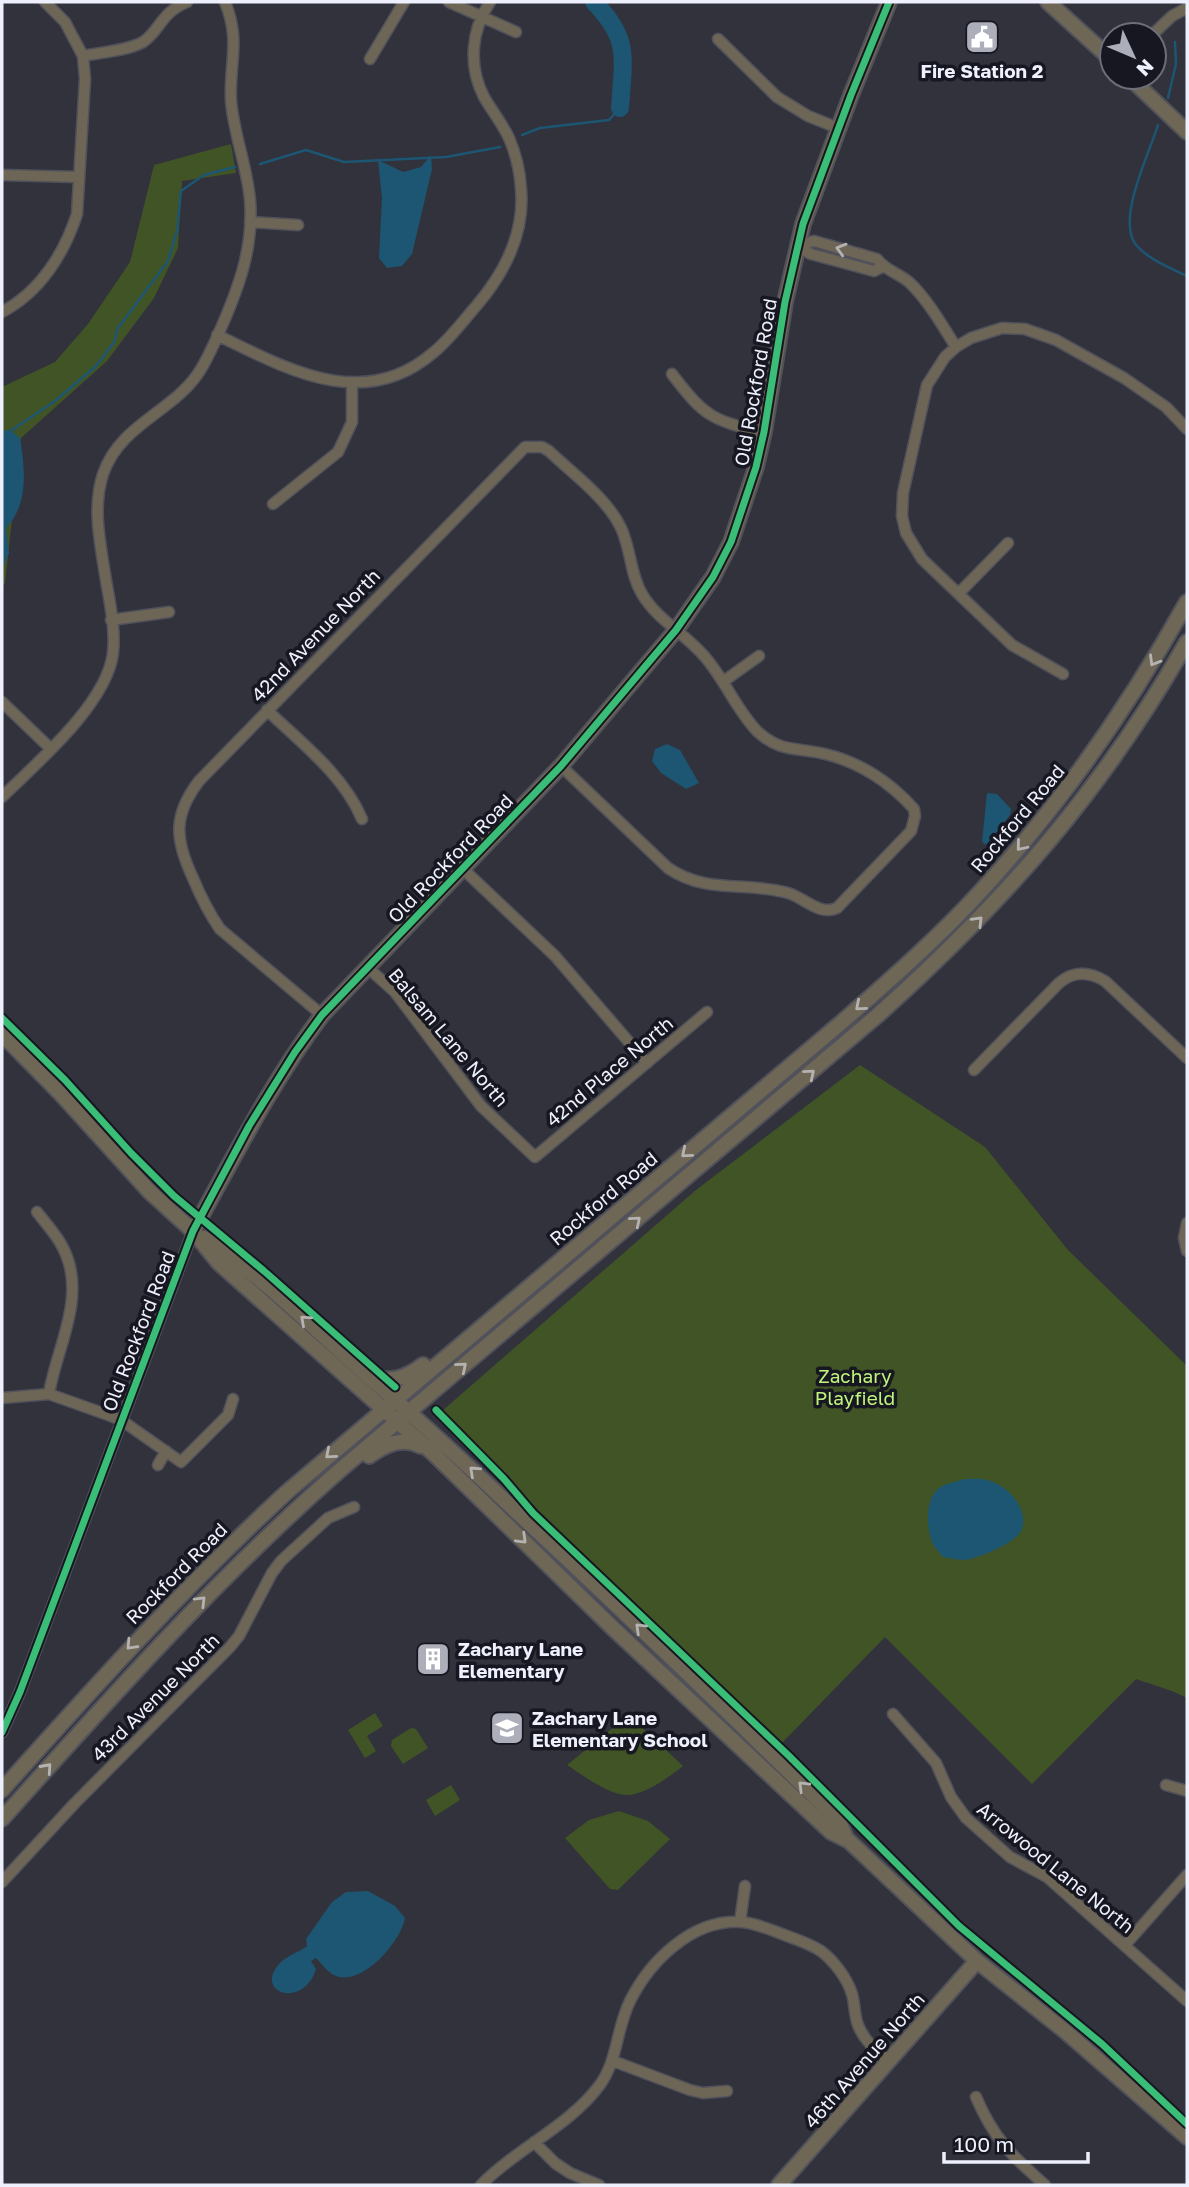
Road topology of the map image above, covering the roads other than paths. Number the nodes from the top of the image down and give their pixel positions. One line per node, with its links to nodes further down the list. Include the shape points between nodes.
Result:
1 (44, 2): 15 (street, via 65,22)
2 (187, 2): 15 (street, via 166,14 134,46)
3 (225, 2): 22 (street, via 235,42 231,96)
4 (404, 2): 16 (street)
5 (449, 2): 10 (street)
6 (490, 2): 10 (street)
7 (890, 2): 18 (street, Old Rockford Road)
8 (1048, 2): 14 (street)
9 (1187, 8): 11 (street)
10 (480, 16): 12 (street); 29 (street, via 474,68 515,156 521,200 509,258 486,294 433,354 396,376)
11 (1167, 21)
12 (516, 32)
13 (718, 39): 18 (street, via 777,97)
14 (1098, 47)
15 (83, 56): 21 (street)
16 (370, 59)
17 (1144, 91): 19 (street)
18 (838, 128): 24 (street, Old Rockford Road)
19 (1187, 132)
20 (2, 174): 21 (street)
21 (79, 177): 25 (street, via 77,214 60,254 37,285)
22 (250, 222): 23 (street); 26 (street, via 242,272)
23 (298, 225)
24 (796, 246): 27 (street, via 814,241 877,260 910,283); 31 (street, Old Rockford Road)
25 (2, 312)
26 (217, 335): 29 (street, via 311,377); 37 (street, via 197,376 134,429 107,463 97,509)
27 (956, 347): 30 (street, via 1002,328 1041,334 1142,389); 34 (street, via 944,357 928,385 902,516 917,551)
28 (672, 374): 31 (street, via 701,410)
29 (352, 383): 32 (street, via 352,422 338,452)
30 (1187, 429)
31 (764, 432): 38 (street, Old Rockford Road, via 731,542)
32 (273, 504)
33 (1008, 543): 34 (street)
34 (959, 593): 41 (street, via 1012,645)
35 (1187, 602): 63 (street, Rockford Road, one-way to 63, via 1092,755 966,907 880,989)
36 (169, 612): 37 (street)
37 (111, 620): 45 (street, via 114,649 106,681 88,708)
38 (676, 630): 42 (street, via 696,646); 44 (street, 42nd Avenue North, via 641,592 623,534 609,510 542,447 525,447); 46 (street, Old Rockford Road)
39 (1187, 642): 71 (street, Rockford Road, one-way to 39, via 878,1016 956,944 1082,802)
40 (759, 656): 42 (street)
41 (1063, 674)
42 (724, 681): 46 (street, via 746,719 771,743 849,761 870,772 914,809 911,831 837,908 829,912 786,892 709,886 679,876)
43 (2, 702): 45 (street)
44 (267, 710): 48 (street, via 349,792); 52 (street, 42nd Avenue North, via 189,793 179,838 184,860 220,929)
45 (50, 748): 47 (street)
46 (561, 766): 49 (street, Old Rockford Road)
47 (2, 797)
48 (362, 819)
49 (463, 869): 50 (street, Old Rockford Road); 55 (street, via 555,956)
50 (367, 967): 52 (street, Old Rockford Road); 57 (street, Balsam Lane North, via 407,1007 481,1105)
51 (706, 1012): 55 (street, 42nd Place North)
52 (322, 1016): 60 (street, Old Rockford Road, via 248,1126)
53 (2, 1034): 60 (street, via 149,1191)
54 (1187, 1058): 56 (street, via 1105,981 1078,973 1067,976)
55 (647, 1063): 57 (street, 42nd Place North)
56 (974, 1070)
57 (535, 1157)
58 (37, 1212): 66 (street, via 67,1257 73,1292)
59 (1187, 1223): 61 (street)
60 (193, 1231): 62 (street, via 229,1254); 64 (street, via 219,1264); 72 (street, Old Rockford Road)
61 (1187, 1251)
62 (277, 1296): 64 (street); 65 (street, one-way to 62)
63 (516, 1297): 65 (street, via 497,1301 409,1375 397,1380); 69 (street, Rockford Road)
64 (267, 1307): 70 (street)
65 (367, 1375): 69 (street)
66 (49, 1394): 67 (street); 72 (street)
67 (2, 1398)
68 (233, 1399): 74 (street, via 228,1415 181,1462)
69 (395, 1399): 70 (street, Rockford Road); 71 (street)
70 (382, 1409): 73 (street); 82 (street, Rockford Road, one-way to 82, via 177,1597)
71 (410, 1412): 73 (street, Rockford Road); 85 (street, one-way to 71, via 839,1821 755,1738)
72 (121, 1420): 74 (street); 80 (street, Old Rockford Road)
73 (397, 1422): 75 (street); 77 (street, Rockford Road)
74 (166, 1451): 76 (street)
75 (433, 1453): 77 (street, via 416,1443 384,1445); 85 (street, one-way to 85, via 748,1756 831,1832)
76 (158, 1465)
77 (315, 1492): 84 (street, Rockford Road, one-way to 77, via 180,1622)
78 (355, 1507): 87 (street, 43rd Avenue North, via 328,1518 281,1561 230,1647)
79 (893, 1714): 90 (street, Arrowood Lane North, via 936,1763 966,1818 1010,1857 1047,1877)
80 (2, 1732)
81 (1166, 1785): 83 (street)
82 (2, 1790)
83 (1187, 1791)
84 (2, 1819)
85 (846, 1838): 91 (street)
86 (1187, 1875): 90 (street)
87 (2, 1882)
88 (745, 1886): 89 (street)
89 (740, 1922): 93 (street, via 694,1932 652,1968 621,2021); 94 (street, via 806,1943 835,1964 865,2038)
90 (1125, 1945): 92 (street, Arrowood Lane North)
91 (977, 1961): 94 (street, 46th Avenue North); 97 (street)
92 (1187, 2001)
93 (613, 2061): 95 (street, via 690,2090); 98 (street, via 588,2099)
94 (889, 2061): 101 (street, 46th Avenue North)
95 (727, 2091)
96 (976, 2097): 102 (street, via 1001,2144)
97 (1187, 2137)
98 (534, 2142): 99 (street); 100 (street, via 570,2173)
99 (481, 2185)
100 (599, 2185)
101 (779, 2185)
102 (1045, 2185)

